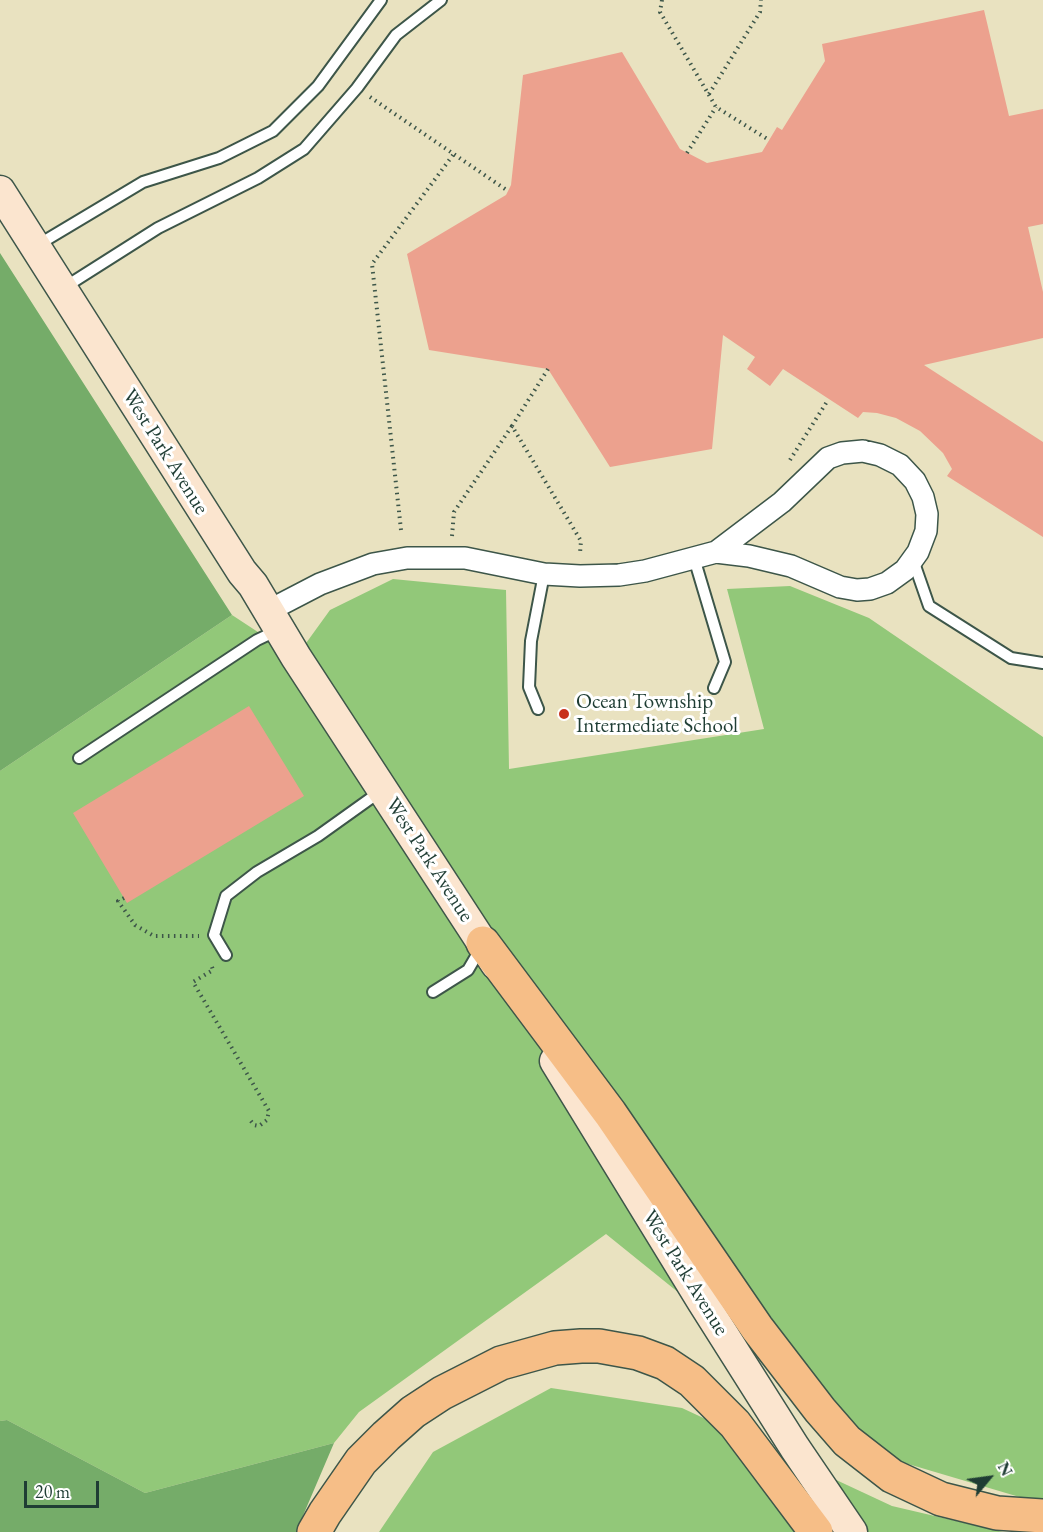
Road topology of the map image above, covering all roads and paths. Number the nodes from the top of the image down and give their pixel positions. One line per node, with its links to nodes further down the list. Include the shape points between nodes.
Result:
1 (381, 0): 13 (lane, via 318,86 273,131 219,158 143,182)
2 (441, 0): 5 (lane, via 396,35)
3 (662, 0): 6 (path, via 660,12)
4 (761, 0): 6 (path, via 760,12)
5 (357, 88): 10 (path); 14 (lane, via 304,149 258,178 158,228)
6 (708, 94): 7 (path)
7 (716, 107): 8 (path); 9 (path)
8 (769, 140)
9 (687, 153)
10 (453, 155): 12 (path); 19 (path, via 372,264)
11 (0, 191): 13 (street, West Park Avenue)
12 (508, 191)
13 (35, 247): 14 (street, West Park Avenue)
14 (62, 289): 26 (street, West Park Avenue)
15 (548, 369): 17 (path)
16 (828, 400): 18 (path)
17 (513, 426): 21 (path, via 454,512); 25 (path, via 580,541)
18 (786, 466)
19 (401, 530)
20 (716, 552): 22 (street); 23 (street, via 791,566 857,590 887,583); 23 (street, via 782,502 828,458 863,451 900,465 923,497 926,531)
21 (450, 557): 24 (street); 26 (street, via 373,564 320,584)
22 (694, 558): 25 (street, via 628,574); 28 (lane, via 725,662)
23 (913, 560): 27 (lane, via 929,606 1011,658)
24 (544, 574): 25 (street); 29 (lane, via 531,641 529,675)
25 (580, 576)
26 (274, 620): 30 (lane, via 257,640); 31 (street, West Park Avenue)
27 (1043, 663)
28 (714, 688)
29 (537, 709)
30 (79, 758)
31 (382, 789): 33 (lane, via 226,896); 35 (street, West Park Avenue)
32 (124, 898): 34 (path, via 118,901 135,925 154,936)
33 (214, 935): 34 (path); 37 (lane)
34 (199, 936): 36 (path)
35 (483, 943): 39 (lane, via 468,970); 41 (highway, via 610,1113 757,1328 847,1441 892,1476 941,1499 997,1513); 44 (street, West Park Avenue, via 714,1321)
36 (202, 944)
37 (226, 955)
38 (209, 962): 40 (path, via 213,970 193,982 269,1111 267,1120 259,1126)
39 (433, 992)
40 (250, 1120)
41 (1043, 1516)
42 (314, 1532): 43 (highway, via 361,1461 413,1412 501,1363 555,1348 582,1346 638,1353 665,1363 692,1381 735,1424)
43 (816, 1532)
44 (852, 1532)

